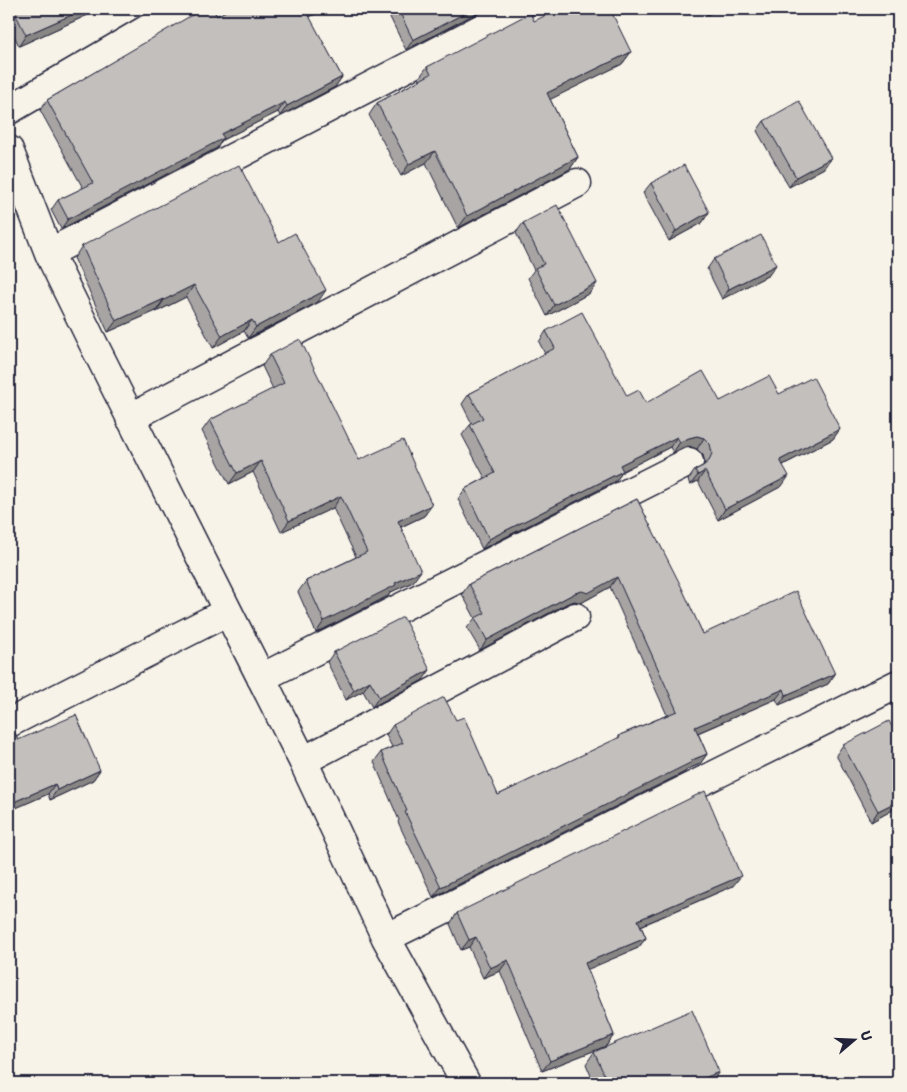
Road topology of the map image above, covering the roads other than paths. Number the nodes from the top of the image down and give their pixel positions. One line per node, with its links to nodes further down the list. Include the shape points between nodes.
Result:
1 (182, 9): 3 (street)
2 (519, 9): 6 (street)
3 (9, 110)
4 (9, 150): 6 (street)
5 (577, 183): 7 (street)
6 (48, 253): 7 (street)
7 (130, 418): 9 (street)
8 (689, 462): 11 (street)
9 (227, 612): 11 (street); 13 (street)
10 (575, 617): 14 (street)
11 (261, 678): 14 (street)
12 (898, 684): 15 (street)
13 (9, 722)
14 (303, 761): 15 (street)
15 (386, 938): 16 (street)
16 (466, 1083)

